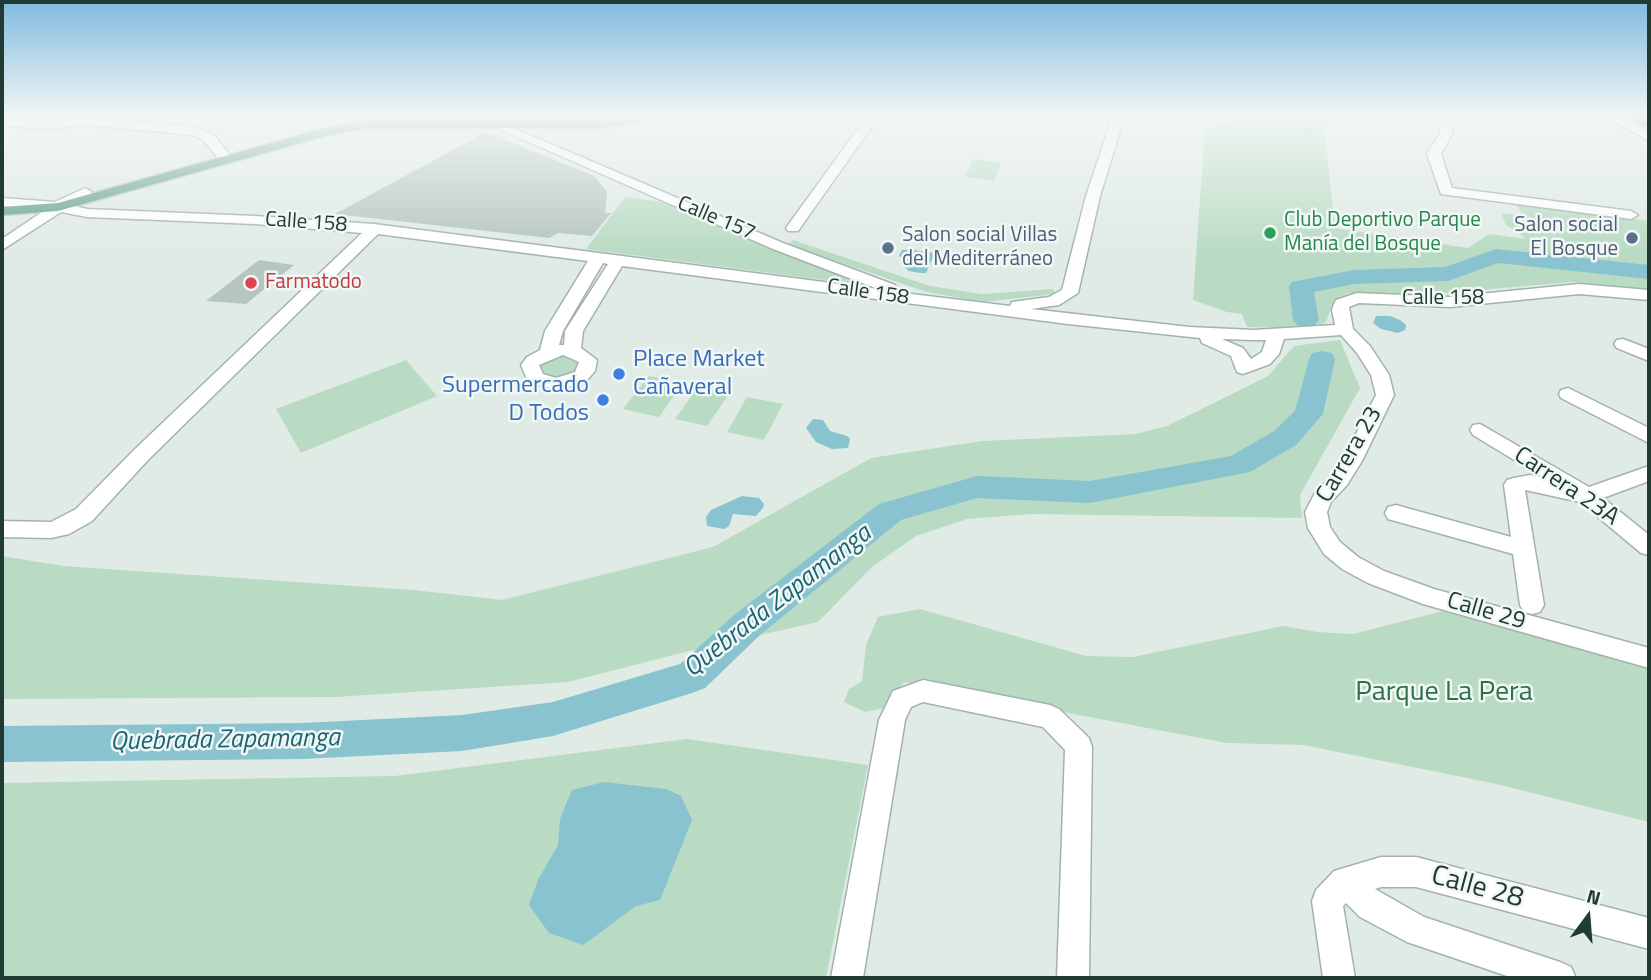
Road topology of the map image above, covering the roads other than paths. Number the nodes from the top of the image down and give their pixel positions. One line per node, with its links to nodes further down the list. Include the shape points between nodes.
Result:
1 (198, 161): 8 (main road)
2 (225, 161): 7 (main road)
3 (581, 161): 22 (street, Calle 157, via 778,246)
4 (841, 161): 16 (street)
5 (1104, 161): 23 (street, via 1070,293 1053,301)
6 (1436, 161): 13 (street, via 1446,191)
7 (125, 189): 10 (main road); 12 (main road, via 104,201)
8 (85, 192): 9 (main road); 10 (street)
9 (2, 201): 10 (street, Calle 158)
10 (58, 207): 11 (main road); 12 (street, Calle 158); 18 (street)
11 (2, 211)
12 (96, 213): 14 (street, Calle 158)
13 (1631, 215)
14 (184, 217): 15 (street); 17 (street, Calle 158)
15 (169, 228)
16 (793, 228)
17 (374, 229): 19 (street, Calle 158); 36 (street)
18 (5, 241)
19 (598, 258): 20 (street, Calle 158); 31 (street, via 554,331)
20 (618, 260): 22 (street, Calle 158); 30 (street, via 574,331)
21 (1649, 295): 25 (street, Calle 158, via 1579,289 1450,302 1357,298 1342,304)
22 (923, 301): 23 (street, Calle 158)
23 (995, 310): 26 (street, Calle 158)
24 (267, 320): 36 (street)
25 (1345, 330): 27 (street, Calle 158); 43 (street, Carrera 23, via 1375,367 1385,394 1352,461 1316,512 1319,528)
26 (1189, 332): 28 (street, Calle 158); 33 (street, via 1237,352)
27 (1277, 334): 28 (street, Calle 158); 33 (street, via 1270,354)
28 (1254, 335): 33 (street, via 1255,357)
29 (1623, 344): 32 (street)
30 (572, 351): 31 (street); 31 (street, via 588,360 586,371 557,384 541,382 532,373 533,361)
31 (548, 353)
32 (1649, 356)
33 (1243, 368)
34 (1568, 394): 37 (street)
35 (1480, 430): 39 (street, Carrera 23A)
36 (154, 433): 41 (street, via 74,522 39,532)
37 (1649, 436)
38 (1649, 473): 39 (street)
39 (1587, 496): 42 (street, Carrera 23A); 44 (street, via 1530,482 1514,485)
40 (1396, 513): 44 (street)
41 (2, 530)
42 (1649, 547)
43 (1332, 548): 46 (street, Calle 29, via 1376,578)
44 (1524, 549): 45 (street)
45 (1532, 605)
46 (1649, 658)
47 (1345, 882): 48 (street, Calle 28, via 1381,872 1416,872); 51 (street, via 1327,901); 52 (street, via 1371,906 1418,931)
48 (1649, 934)
49 (847, 978): 50 (street, via 892,720 902,699 923,691 1050,717 1079,747)
50 (1073, 978)
51 (1339, 978)
52 (1560, 978)

